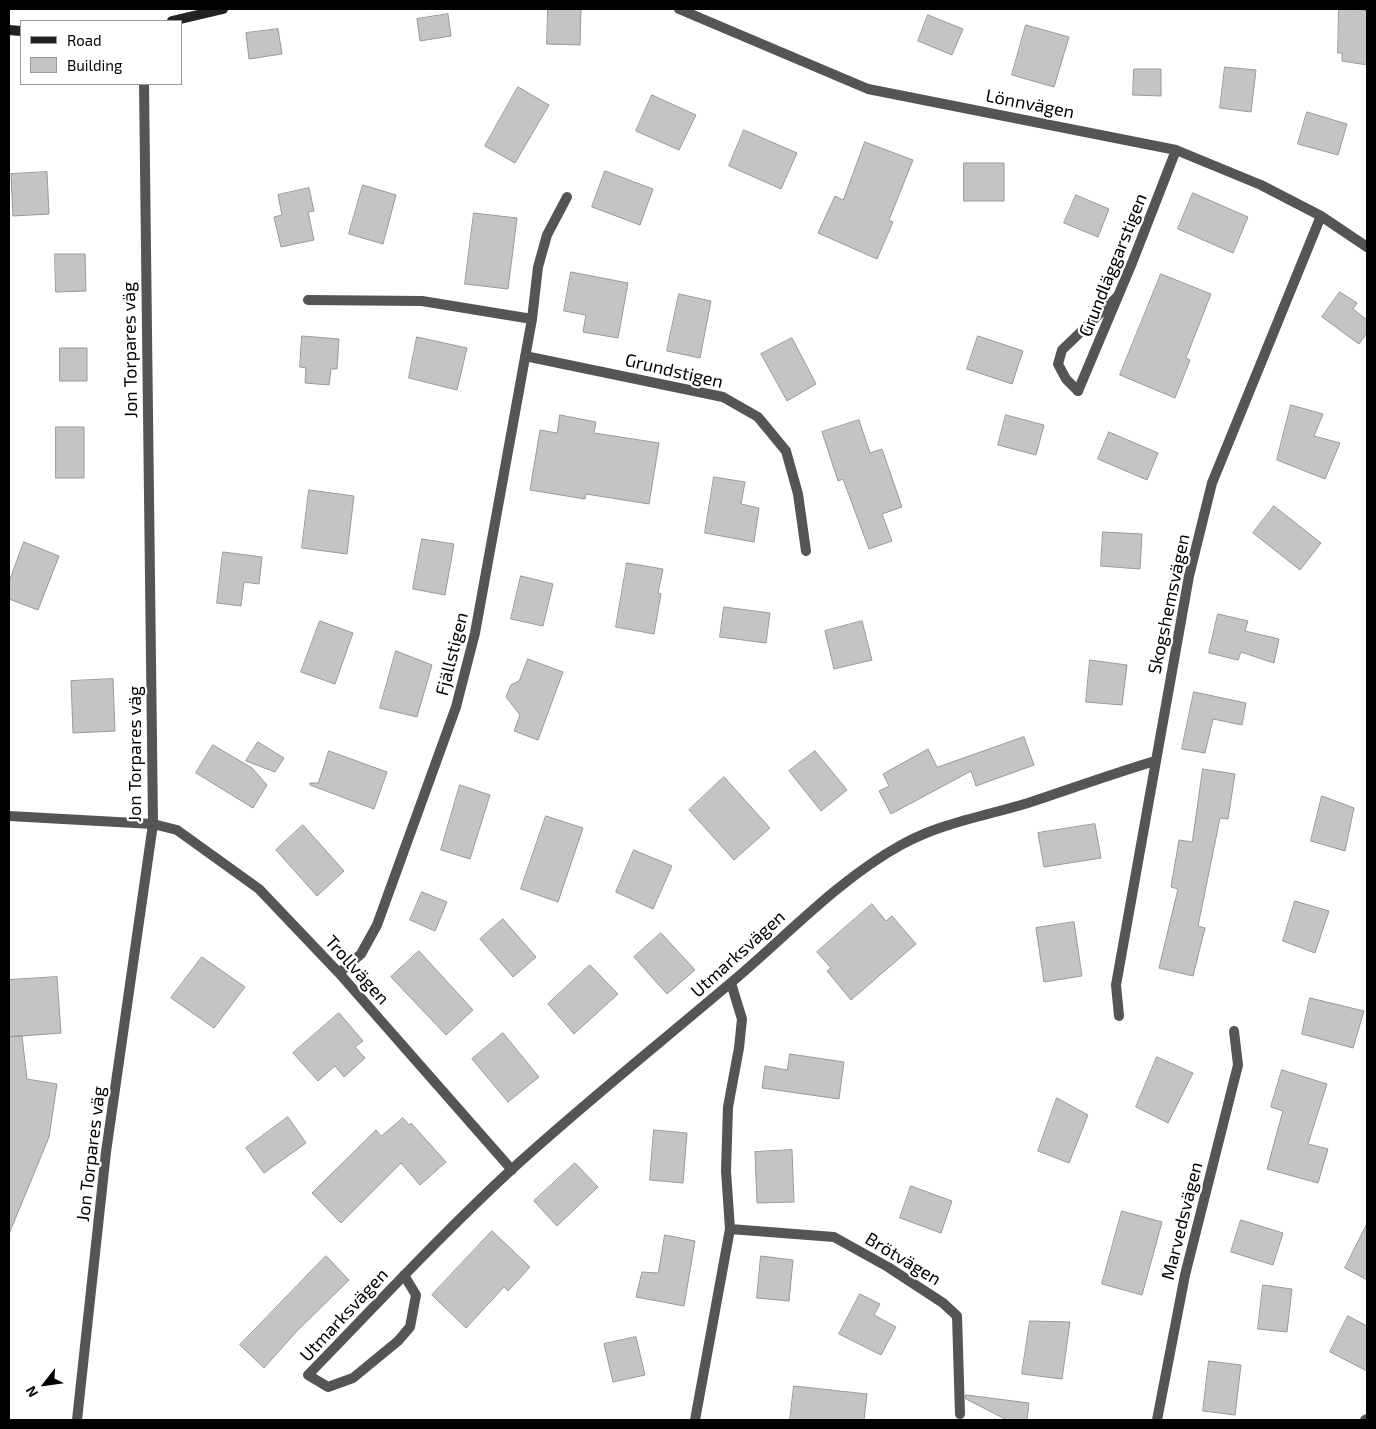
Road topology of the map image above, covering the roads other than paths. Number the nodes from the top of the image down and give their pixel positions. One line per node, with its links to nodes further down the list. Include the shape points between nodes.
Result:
1 (223, 9): 3 (street)
2 (679, 9): 5 (street, Lönnvägen, via 868,89)
3 (176, 20)
4 (144, 85): 16 (street, Jon Torpares väg)
5 (1176, 150): 7 (street, Lönnvägen, via 1261,185); 9 (street, Grundläggarstigen)
6 (566, 197): 11 (street, Fjällstigen, via 547,235 538,267)
7 (1321, 216): 8 (street, Lönnvägen); 14 (street, Skogshemsvägen, via 1212,483 1189,576)
8 (1367, 248)
9 (1119, 295): 9 (street, Grundläggarstigen, via 1078,391 1058,364 1062,350)
10 (308, 300): 11 (street, via 422,301)
11 (532, 319): 12 (street, Fjällstigen)
12 (525, 356): 13 (street, Grundstigen, via 723,397 758,417 786,450 798,494); 17 (street, Fjällstigen, via 478,622 456,707 377,925 361,954)
13 (806, 551)
14 (1155, 761): 18 (street, Utmarksvägen, via 1026,803 942,826 902,844 872,862); 19 (street, Skogshemsvägen, via 1116,985)
15 (9, 816): 16 (street, Trollvägen)
16 (153, 824): 17 (street, Trollvägen, via 177,830 259,889); 25 (street, Jon Torpares väg, via 106,1152)
17 (339, 973): 21 (street, Trollvägen)
18 (731, 983): 21 (street, Utmarksvägen); 22 (street, via 742,1018 728,1107 726,1171)
19 (1119, 1016)
20 (1234, 1031): 27 (street, Marvedsvägen, via 1238,1065 1185,1275)
21 (512, 1170): 23 (street, Utmarksvägen)
22 (730, 1229): 24 (street, Brötvägen, via 834,1237 943,1303 958,1316); 26 (street)
23 (404, 1275): 23 (street, Utmarksvägen, via 336,1347 308,1375 328,1387 353,1378 398,1341 410,1327 416,1295)
24 (960, 1414)
25 (76, 1420)
26 (695, 1420)
27 (1157, 1420)

